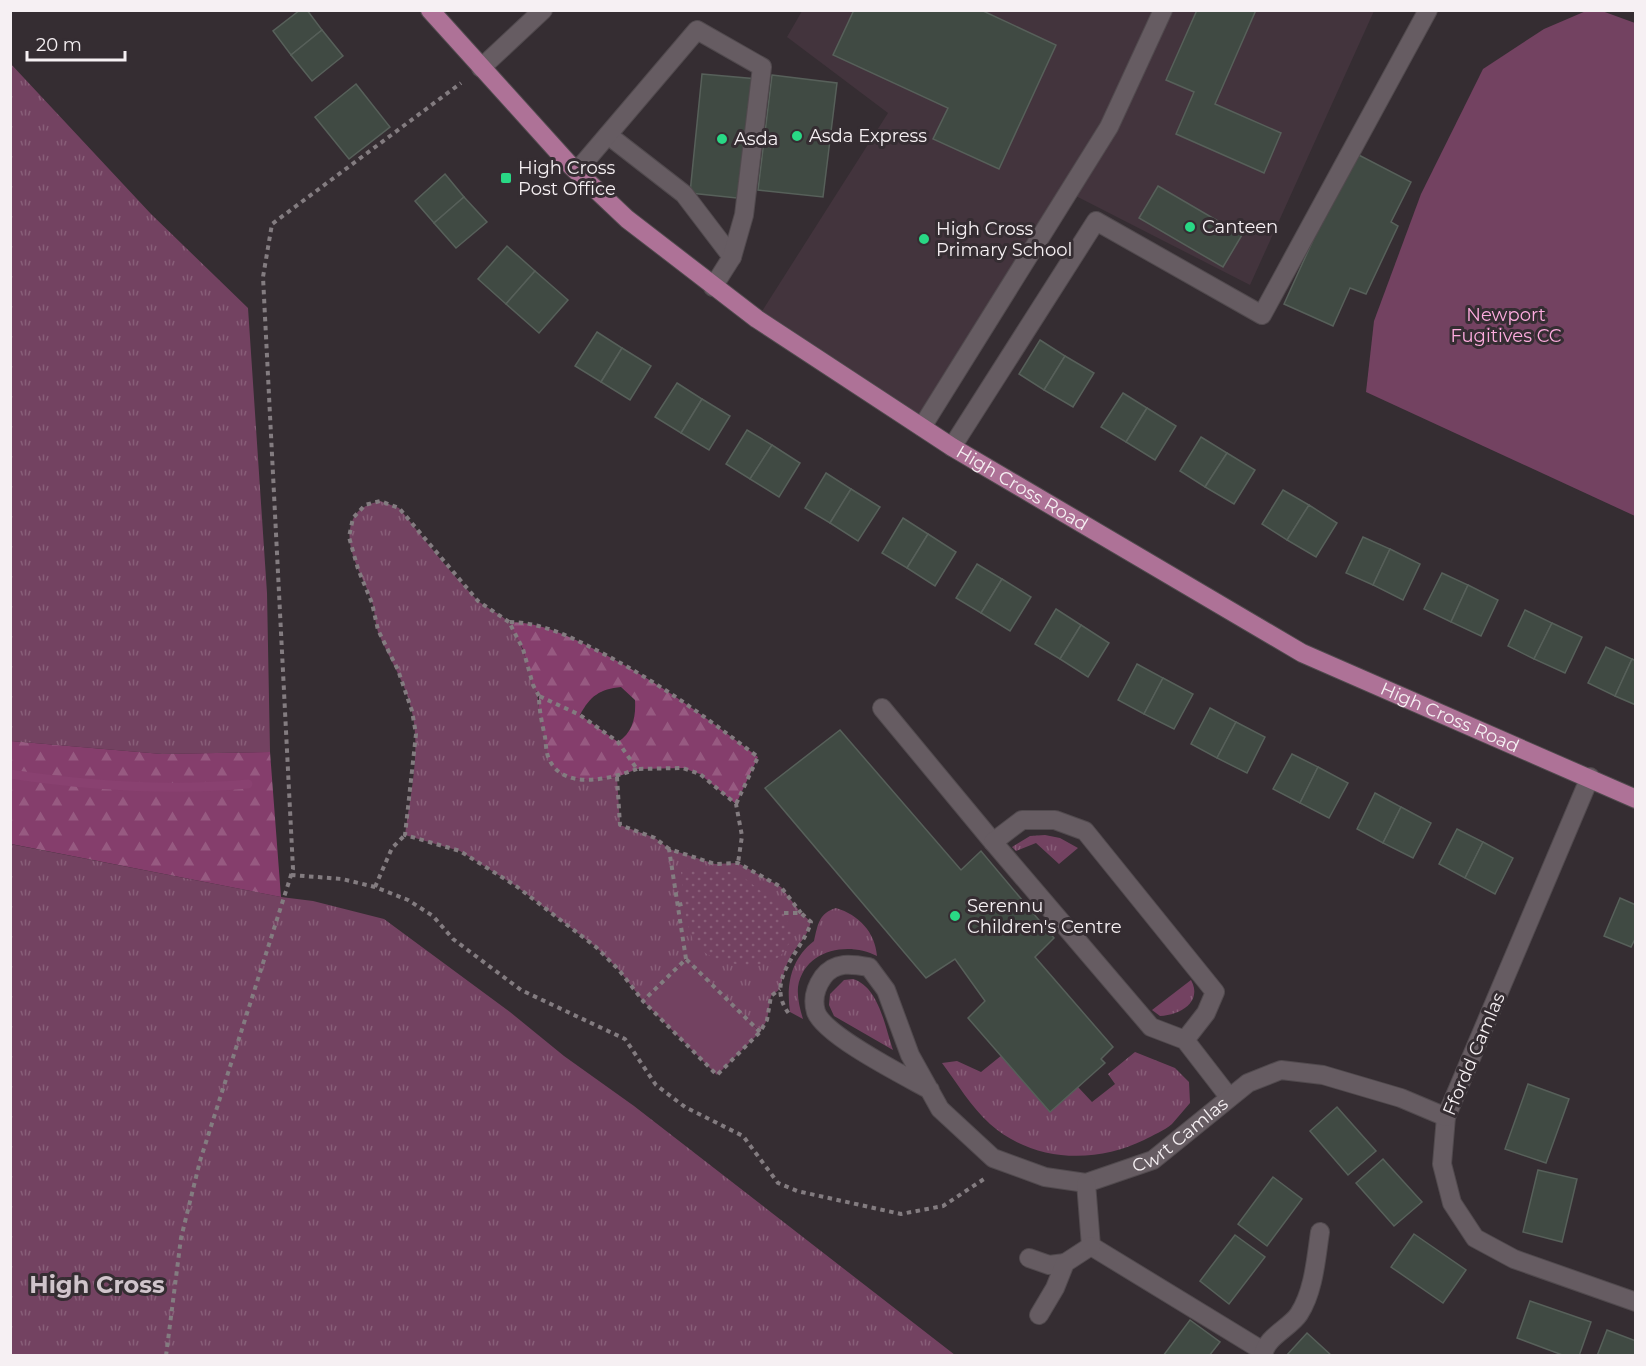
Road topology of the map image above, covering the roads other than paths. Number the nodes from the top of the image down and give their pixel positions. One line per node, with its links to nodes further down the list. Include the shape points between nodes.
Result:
1 (430, 10): 5 (main road, High Cross Road)
2 (543, 10): 5 (street)
3 (1163, 10): 10 (street, via 1109,127)
4 (1428, 10): 11 (street, via 1262,315 1096,221)
5 (481, 68): 7 (main road, High Cross Road)
6 (608, 135): 7 (street); 8 (street, via 684,194); 8 (street, via 697,30 762,67 744,215)
7 (577, 171): 9 (main road, High Cross Road, via 627,219)
8 (732, 257): 9 (street)
9 (713, 287): 10 (main road, High Cross Road)
10 (922, 427): 11 (main road, High Cross Road)
11 (951, 447): 13 (main road, High Cross Road, via 1302,653)
12 (882, 708): 15 (street)
13 (1590, 777): 14 (main road, High Cross Road); 19 (street, Ffordd Camlas)
14 (1635, 799)
15 (993, 842): 16 (street, via 1151,1027); 16 (street, via 1022,820 1055,820 1085,831 1215,992 1206,1013)
16 (1185, 1040): 18 (street)
17 (930, 1090): 17 (street, Cwrt Camlas, via 831,1032 816,1012 815,989 828,970 849,963 869,968 886,990 910,1055); 20 (street, Cwrt Camlas, via 940,1109 993,1158 1045,1178)
18 (1229, 1097): 19 (street, Cwrt Camlas, via 1248,1083 1281,1070 1323,1075 1401,1098); 20 (street, Cwrt Camlas, via 1153,1160)
19 (1446, 1117): 25 (street, Ffordd Camlas, via 1442,1164 1452,1203 1475,1238 1514,1259)
20 (1086, 1183): 22 (street)
21 (1320, 1232): 27 (street, via 1312,1280 1299,1314)
22 (1091, 1246): 24 (street); 27 (street)
23 (1029, 1258): 24 (street, via 1049,1265)
24 (1065, 1263): 26 (street)
25 (1635, 1302)
26 (1039, 1315)
27 (1263, 1353)

